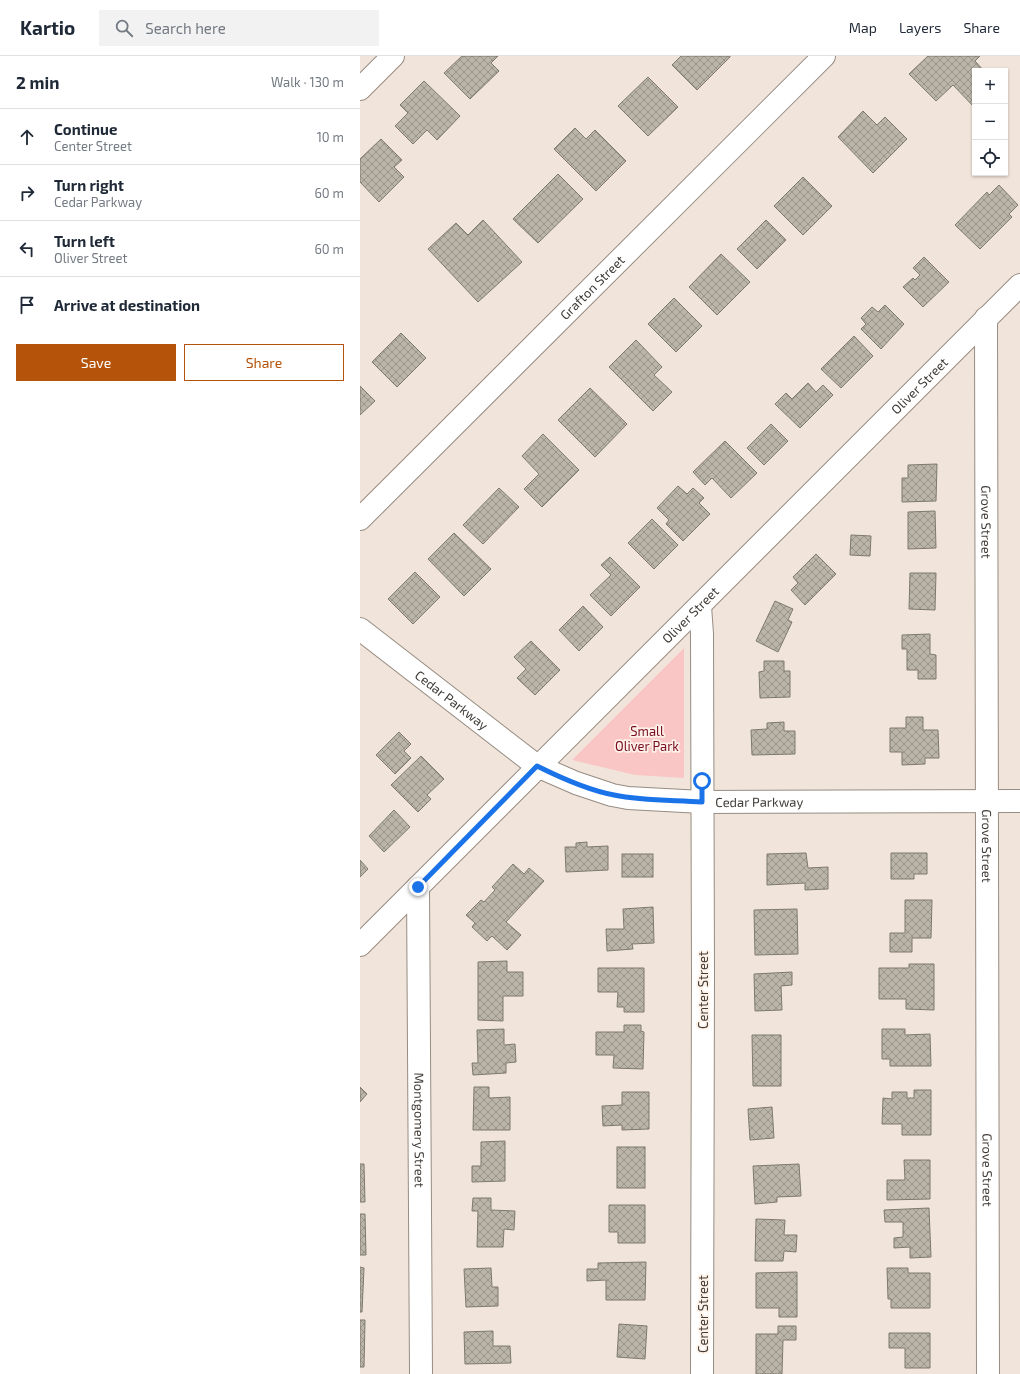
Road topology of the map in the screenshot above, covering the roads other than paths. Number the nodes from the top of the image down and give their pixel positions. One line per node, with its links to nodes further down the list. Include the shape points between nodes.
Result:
1 (393, 56): 3 (street)
2 (824, 56): 6 (street, Grafton Street)
3 (360, 89)
4 (1020, 285): 5 (street, Oliver Street)
5 (986, 318): 7 (street, Oliver Street); 10 (street, Grove Street)
6 (360, 519)
7 (700, 606): 9 (street, Oliver Street); 12 (street, Center Street)
8 (360, 629): 9 (street, Cedar Parkway)
9 (537, 766): 12 (street, Cedar Parkway, via 612,795); 13 (street, Oliver Street)
10 (988, 800): 11 (street, Cedar Parkway); 12 (street, Cedar Parkway); 17 (street, Grove Street)
11 (1020, 800)
12 (702, 802): 16 (street, Center Street)
13 (418, 887): 14 (street, Oliver Street); 15 (street, Montgomery Street)
14 (360, 945)
15 (421, 1374)
16 (702, 1374)
17 (988, 1374)

